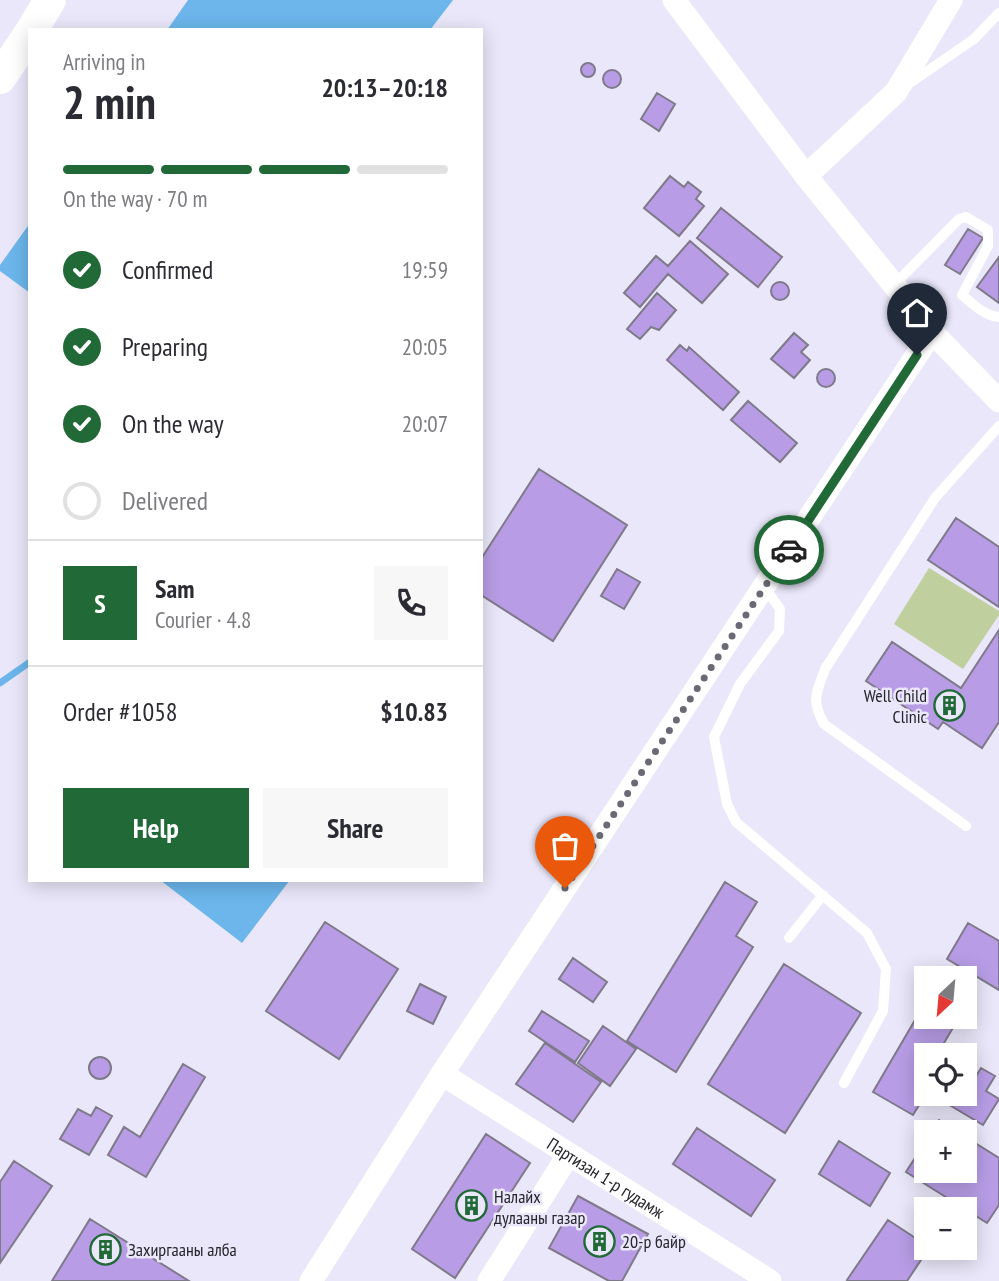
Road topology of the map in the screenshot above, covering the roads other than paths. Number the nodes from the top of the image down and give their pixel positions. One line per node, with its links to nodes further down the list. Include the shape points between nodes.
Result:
1 (50, 0): 5 (street)
2 (674, 0): 9 (street)
3 (951, 0): 8 (street)
4 (999, 13): 8 (lane, via 974,39)
5 (33, 28)
6 (28, 36): 7 (street)
7 (0, 78)
8 (896, 92): 9 (street)
9 (806, 176): 10 (street)
10 (894, 285): 11 (lane, via 959,219 967,217 988,230 988,246 962,295 982,312); 12 (street)
11 (999, 317)
12 (932, 332): 13 (street); 15 (street)
13 (999, 401)
14 (999, 426): 16 (lane, via 928,510 825,668 815,708 824,724)
15 (764, 586): 17 (lane, via 780,609 779,631 740,684 714,737 727,804 736,822); 19 (street)
16 (966, 826)
17 (823, 895): 18 (lane); 20 (lane, via 867,933 886,968 883,1011)
18 (789, 938)
19 (442, 1074): 21 (street, Партизан 1-р гудамж); 23 (street)
20 (844, 1083)
21 (569, 1154): 22 (street); 24 (street, Партизан 1-р гудамж)
22 (496, 1279)
23 (311, 1281)
24 (770, 1281)

